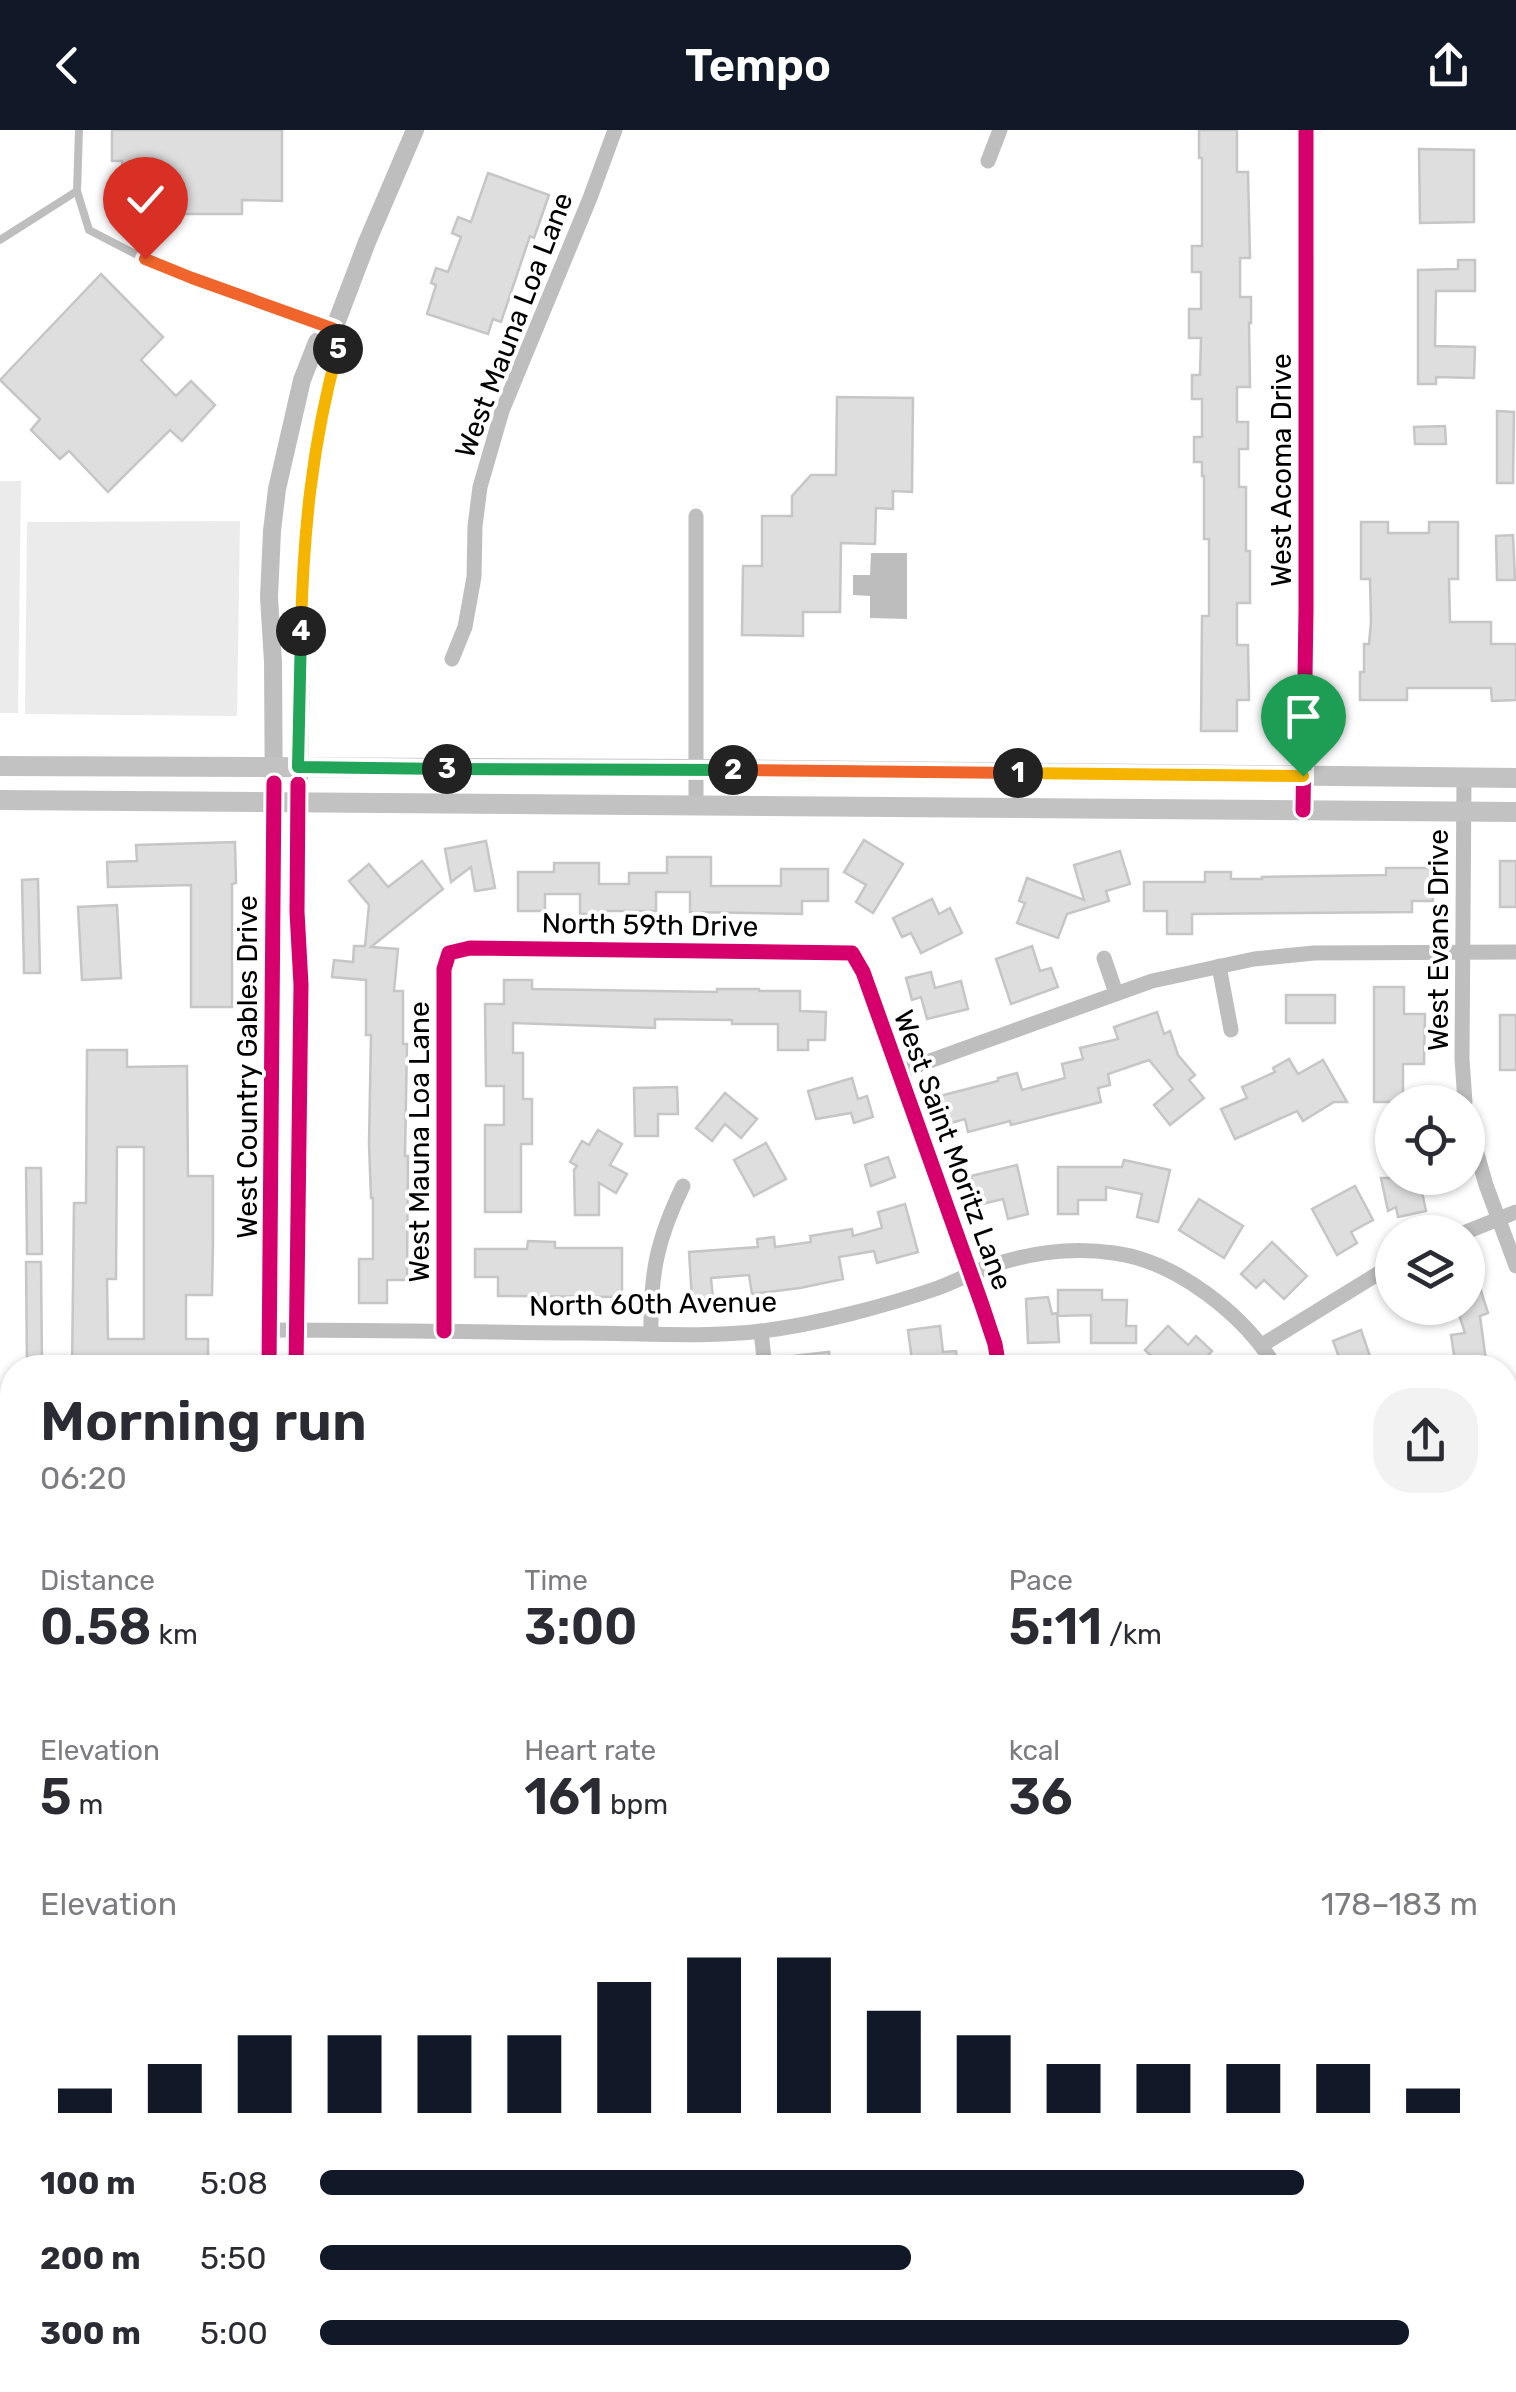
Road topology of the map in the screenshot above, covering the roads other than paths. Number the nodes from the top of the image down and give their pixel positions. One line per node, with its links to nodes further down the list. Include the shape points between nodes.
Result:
1 (79, 130): 7 (lane)
2 (416, 130): 9 (street, West Country Gables Drive)
3 (616, 130): 11 (street, West Mauna Loa Lane, via 502,411 480,488 465,627)
4 (1000, 130): 6 (street)
5 (1306, 130): 16 (street, West Acoma Drive)
6 (988, 160)
7 (77, 191): 8 (lane); 9 (lane, via 90,230 145,259)
8 (0, 240)
9 (334, 329): 13 (street, West Country Gables Drive, via 316,342 302,380 277,489 270,597); 14 (street, West Country Gables Drive, via 338,347 306,524)
10 (696, 516): 15 (street)
11 (452, 659)
12 (0, 766): 13 (main road)
13 (274, 767): 14 (main road); 20 (street, West Country Gables Drive)
14 (298, 767): 15 (main road); 21 (street, West Country Gables Drive)
15 (696, 769): 16 (main road); 22 (street)
16 (1303, 776): 17 (main road); 23 (street, West Acoma Drive)
17 (1464, 778): 18 (main road); 24 (street, West Evans Drive)
18 (1516, 778)
19 (0, 800): 20 (main road)
20 (274, 802): 21 (main road); 44 (street, West Country Gables Drive)
21 (298, 802): 22 (main road); 45 (street, West Country Gables Drive)
22 (696, 806): 23 (main road)
23 (1303, 810): 24 (main road)
24 (1464, 812): 25 (main road); 27 (street, West Evans Drive)
25 (1516, 812)
26 (852, 952): 29 (street, North 59th Drive); 34 (street, West Saint Moritz Lane)
27 (1464, 952): 28 (street); 31 (street, via 1314,953); 35 (street, West Evans Drive)
28 (1516, 952)
29 (449, 953): 46 (street, West Mauna Loa Lane)
30 (1104, 958): 32 (street)
31 (1219, 966): 32 (street); 33 (street)
32 (1116, 993): 34 (street)
33 (1231, 1030)
34 (899, 1072): 42 (street, West Saint Moritz Lane)
35 (1463, 1085)
36 (1485, 1177): 39 (street)
37 (683, 1186): 48 (street, via 654,1267)
38 (1516, 1212): 39 (street)
39 (1498, 1219): 40 (street); 41 (street)
40 (1485, 1224)
41 (1516, 1266)
42 (971, 1275): 47 (street, North 60th Avenue, via 879,1306); 49 (street, North 60th Avenue, via 1054,1251 1118,1253 1181,1276); 53 (street, West Saint Moritz Lane)
43 (1375, 1275): 49 (street)
44 (270, 1330): 45 (street, North 60th Avenue); 50 (street, West Country Gables Drive)
45 (296, 1330): 46 (street, North 60th Avenue); 51 (street, West Country Gables Drive)
46 (444, 1331): 48 (street, North 60th Avenue)
47 (761, 1331): 48 (street, North 60th Avenue); 52 (street)
48 (651, 1334)
49 (1262, 1345): 54 (street)
50 (270, 1355)
51 (296, 1355)
52 (764, 1355)
53 (997, 1355)
54 (1268, 1355)

